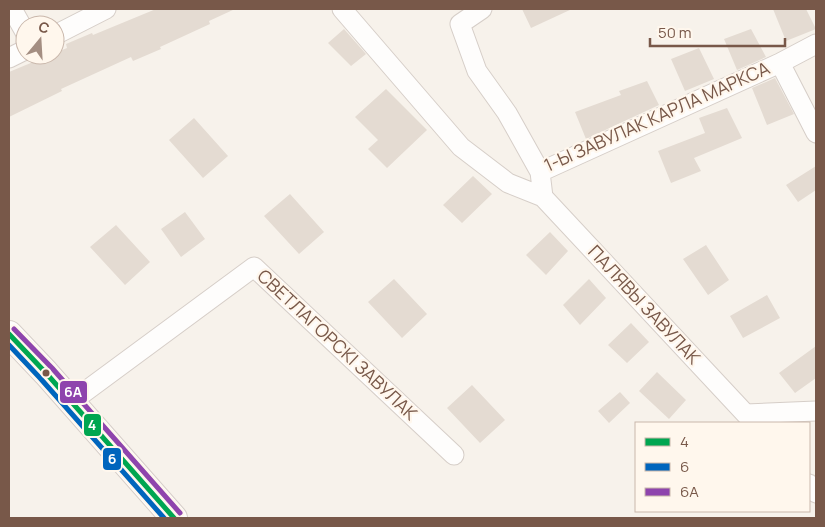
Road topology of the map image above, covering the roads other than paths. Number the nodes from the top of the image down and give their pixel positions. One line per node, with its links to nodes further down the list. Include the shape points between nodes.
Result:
1 (106, 9): 4 (street)
2 (342, 9): 9 (street, ПАЛЯВЫ ЗАВУЛАК, via 461,148 508,183)
3 (482, 9): 8 (street, 1-Ы ЗАВУЛАК КАРЛА МАРКСА, via 460,24 477,71 507,112)
4 (65, 30)
5 (816, 44): 6 (street, 1-Ы ЗАВУЛАК КАРЛА МАРКСА)
6 (780, 63): 7 (street); 8 (street, 1-Ы ЗАВУЛАК КАРЛА МАРКСА)
7 (816, 133)
8 (540, 172): 9 (street)
9 (543, 197): 13 (street, ПАЛЯВЫ ЗАВУЛАК)
10 (9, 334): 11 (main road)
11 (71, 402): 14 (street, СВЕТЛАГОРСКІ ЗАВУЛАК, via 254,267); 15 (main road)
12 (816, 411): 13 (street, ПАЛЯВЫ ЗАВУЛАК)
13 (750, 419)
14 (454, 455)
15 (174, 518)

